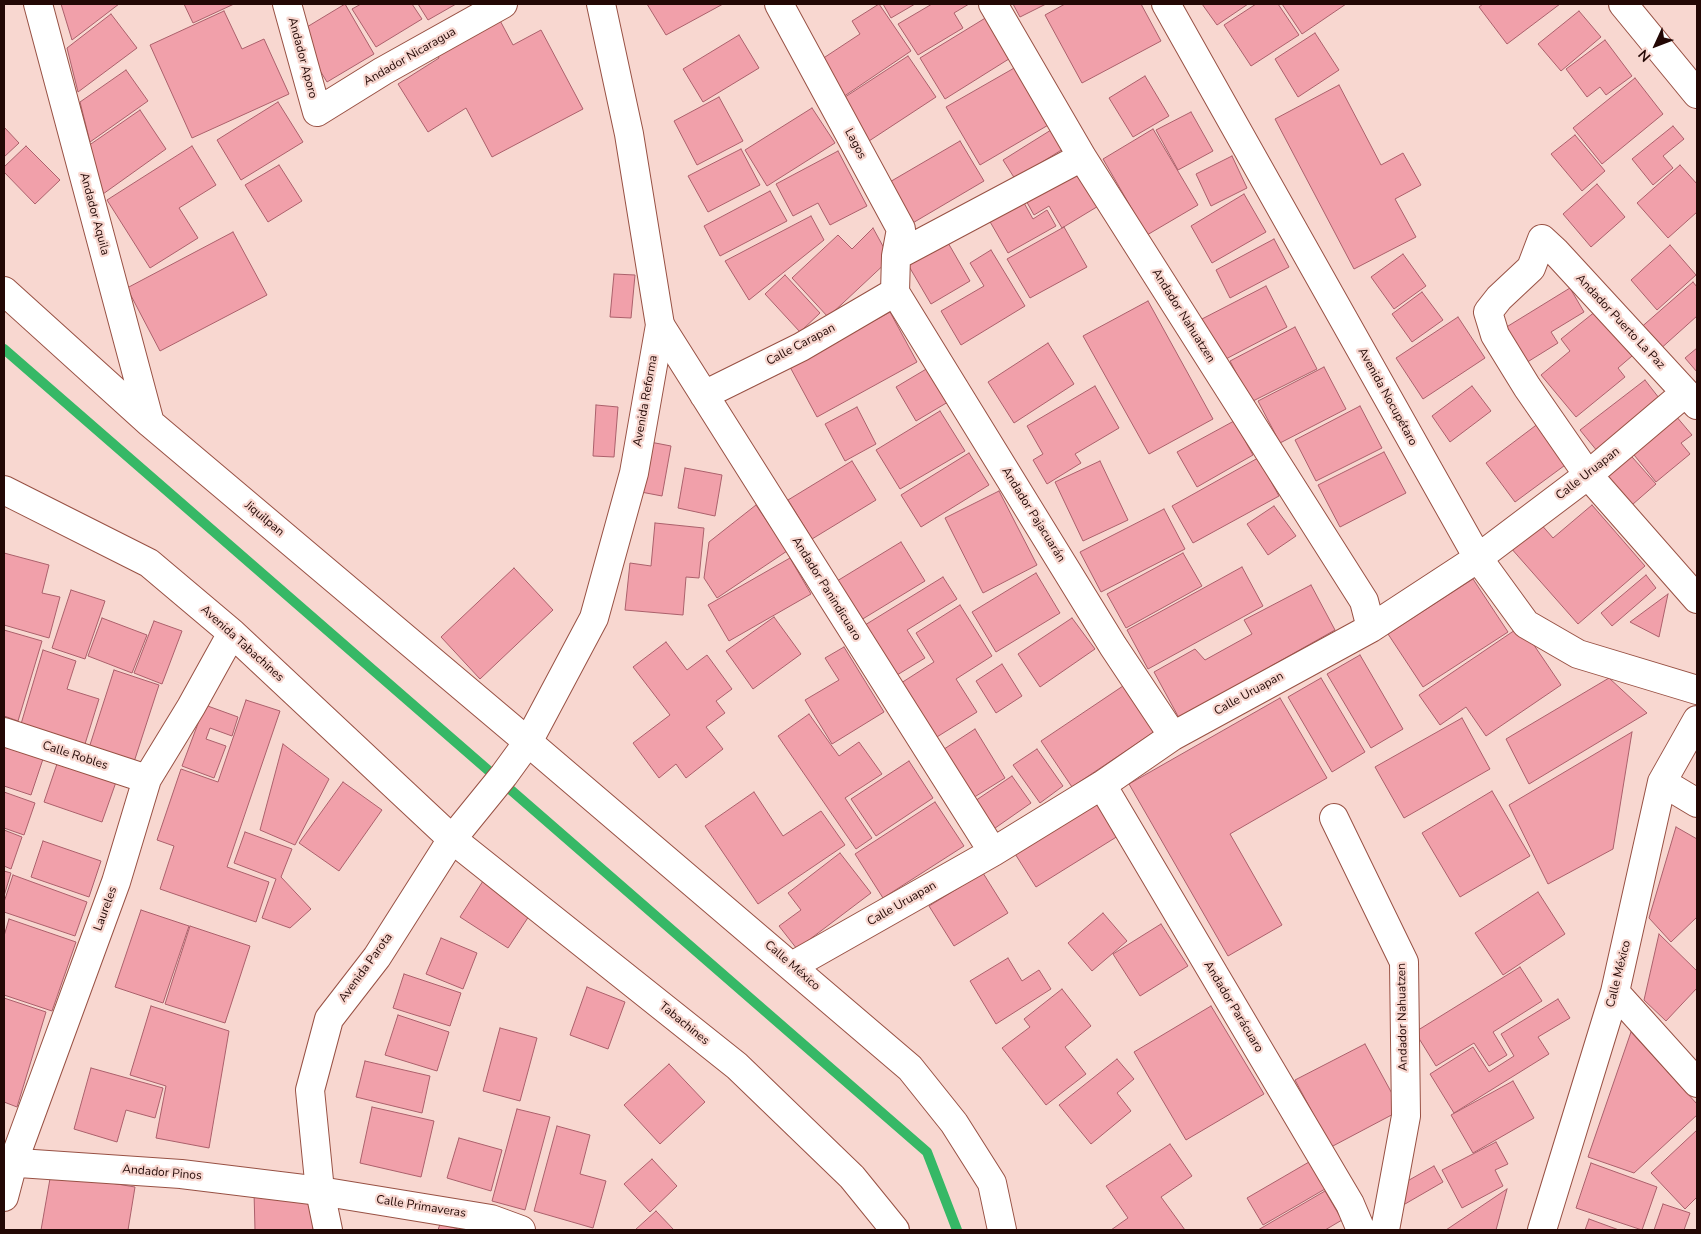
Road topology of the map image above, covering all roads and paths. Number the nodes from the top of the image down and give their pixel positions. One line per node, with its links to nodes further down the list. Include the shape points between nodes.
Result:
1 (38, 4): 18 (street, Andador Aquila)
2 (287, 4): 10 (street, Andador Aporo)
3 (503, 4): 10 (street, Andador Nicaragua)
4 (601, 4): 15 (street, Avenida Reforma, via 629,134)
5 (779, 4): 12 (street, Lagos, via 901,229)
6 (993, 4): 11 (street, Andador Nahuatzen)
7 (1166, 4): 21 (street, Avenida Nocupétaro)
8 (1623, 4): 9 (street)
9 (1697, 94)
10 (317, 112)
11 (1082, 157): 12 (street); 23 (street, Andador Nahuatzen, via 1364,601)
12 (896, 256): 14 (street, Lagos)
13 (4, 291): 18 (street, Jiquilpan)
14 (896, 292): 16 (street, Calle Carapan, via 801,347); 28 (street, Andador Pajacuarán, via 1113,646)
15 (660, 325): 16 (street, Andador Panindicuaro); 29 (street, Avenida Reforma, via 634,474 594,618)
16 (704, 395): 37 (street, Andador Panindicuaro)
17 (1691, 399): 19 (street, Calle Uruapan); 19 (street, Andador Puerto La Paz, via 1542,239 1531,268 1488,312 1495,335)
18 (150, 423): 29 (street, Jiquilpan)
19 (1588, 475): 21 (street, Calle Uruapan); 22 (street)
20 (4, 490): 24 (street, Avenida Tabachines, via 149,563)
21 (1478, 558): 23 (street, Calle Uruapan); 25 (street, Avenida Nocupétaro, via 1526,624 1578,654)
22 (1697, 599)
23 (1371, 628): 28 (street, Calle Uruapan)
24 (232, 633): 31 (street, Laureles); 36 (street, Avenida Tabachines)
25 (1697, 690)
26 (1697, 720): 32 (street, Calle México)
27 (4, 732): 31 (street, Calle Robles)
28 (1173, 736): 33 (street, Calle Uruapan)
29 (528, 742): 30 (street, Avenida Reforma); 38 (street, Calle México)
30 (504, 775): 36 (street, Avenida Parota)
31 (146, 779): 41 (street, Laureles, via 116,882)
32 (1662, 782): 34 (street); 39 (street, Calle México)
33 (1102, 785): 37 (street, Calle Uruapan); 48 (street, Andador Parácuaro, via 1350,1204)
34 (1697, 803)
35 (1334, 818): 49 (street, Andador Nahuatzen, via 1404,962 1406,1116)
36 (456, 835): 42 (street, Avenida Parota, via 377,957 329,1019 310,1090); 46 (street, Tabachines, via 737,1066 852,1177)
37 (993, 852): 38 (street, Calle Uruapan)
38 (792, 966): 47 (street, Calle México, via 910,1068 948,1115 992,1183)
39 (1615, 992): 40 (street); 50 (street, Calle México)
40 (1697, 1083)
41 (8, 1162): 42 (street, Andador Pinos, via 181,1174); 43 (street, Laureles)
42 (320, 1191): 44 (street, Avenida Parota); 45 (street, Calle Primaveras, via 491,1219)
43 (4, 1197)
44 (328, 1230)
45 (522, 1230)
46 (895, 1230)
47 (1002, 1230)
48 (1362, 1230)
49 (1386, 1230)
50 (1542, 1230)

